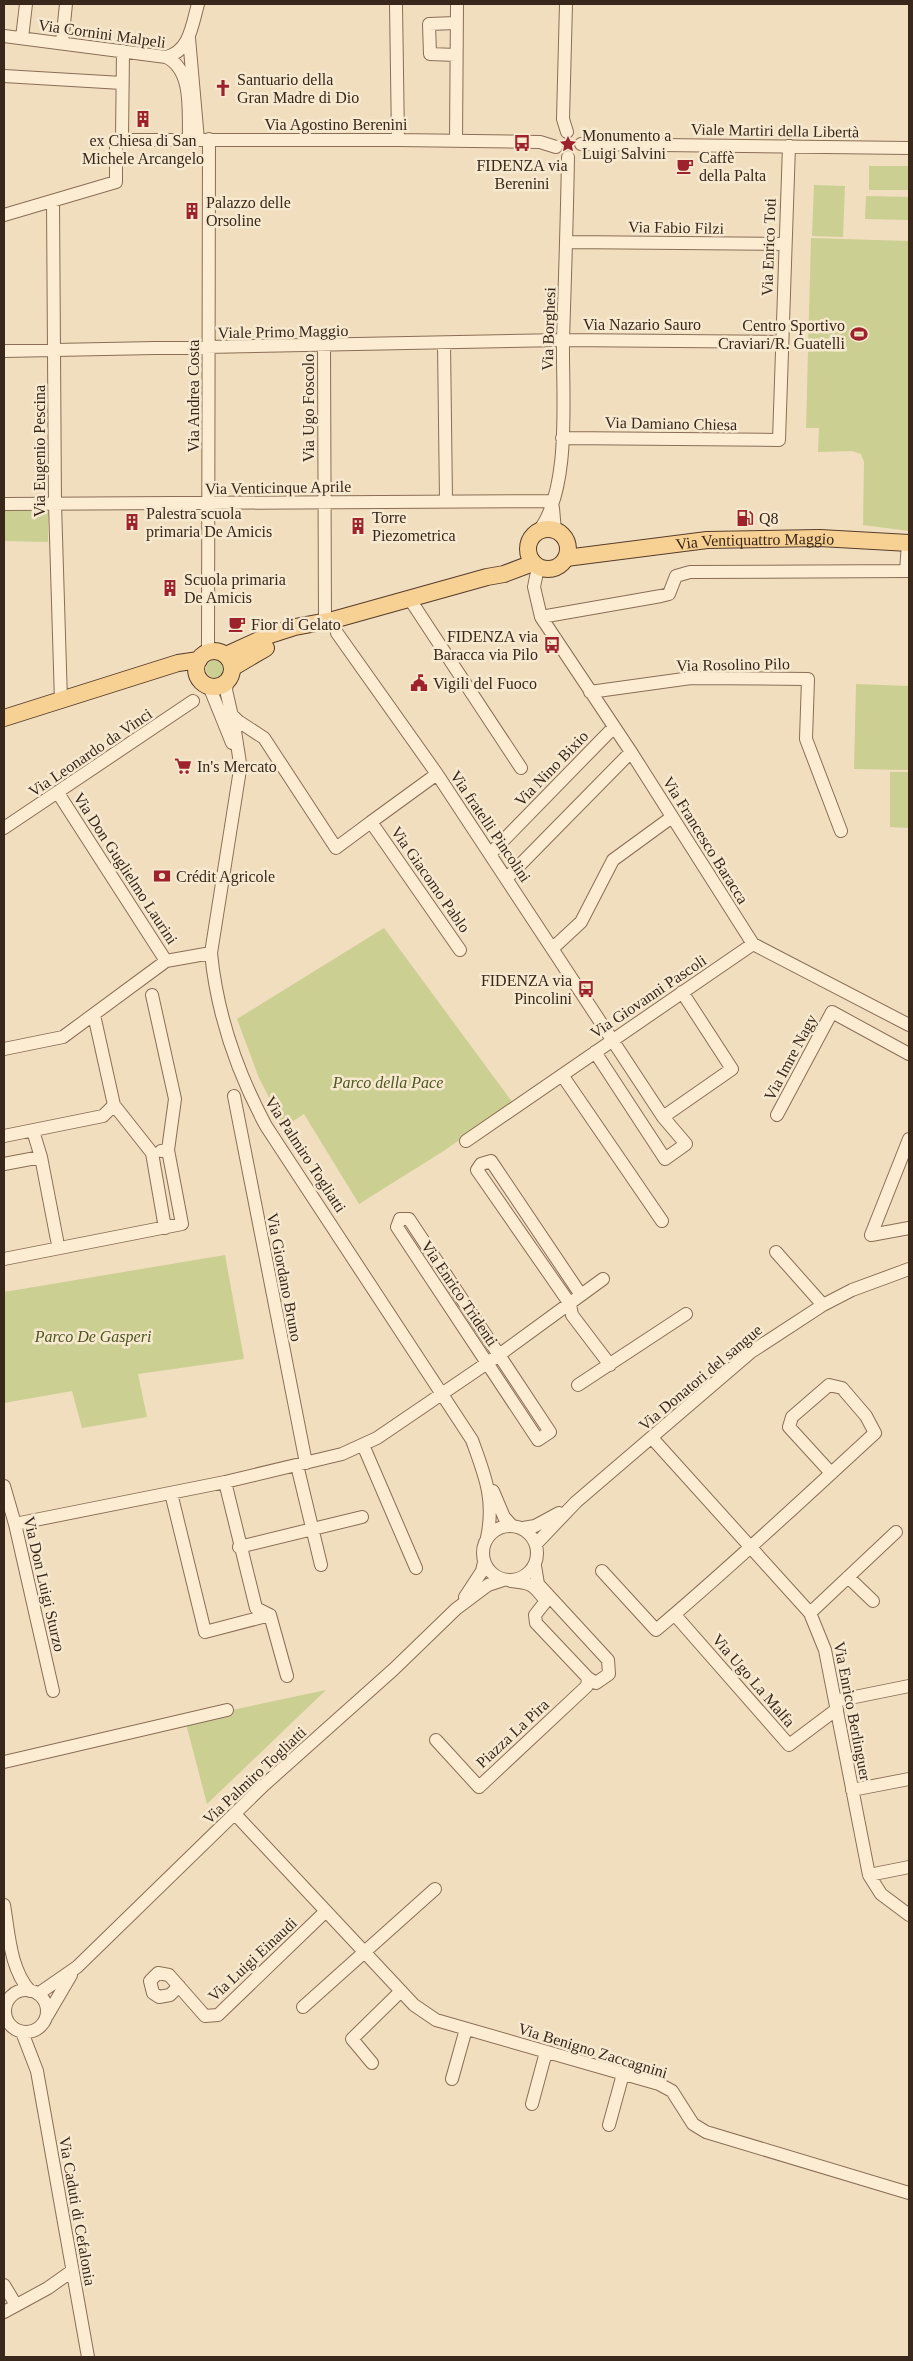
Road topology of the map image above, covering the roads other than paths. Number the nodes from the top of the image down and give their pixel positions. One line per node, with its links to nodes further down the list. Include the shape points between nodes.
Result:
1 (26, 4): 9 (street)
2 (66, 4): 11 (street)
3 (198, 4): 10 (street)
4 (396, 4): 20 (street)
5 (456, 4): 7 (street)
6 (566, 4): 17 (street, via 564,120)
7 (456, 23): 13 (street); 13 (street, via 429,24 430,54)
8 (4, 36): 9 (street, Via Cornini Malpeli)
9 (22, 38): 11 (street, Via Cornini Malpeli)
10 (189, 38): 14 (street, via 181,50); 19 (street, Via Cornini Malpeli)
11 (62, 43): 12 (street, Via Cornini Malpeli)
12 (124, 51): 14 (street, Via Cornini Malpeli); 16 (street)
13 (456, 55): 21 (street)
14 (166, 57): 19 (street, Via Cornini Malpeli, via 178,64 184,76)
15 (4, 76): 16 (street)
16 (122, 83): 18 (street)
17 (567, 132): 22 (street, via 578,137); 24 (street, via 559,136)
18 (119, 140): 19 (street, Via Agostino Berenini); 27 (street, via 116,182)
19 (199, 140): 20 (street, Via Agostino Berenini); 35 (street, Via Andrea Costa)
20 (398, 140): 21 (street, Via Agostino Berenini)
21 (456, 141): 24 (street, Via Agostino Berenini, via 540,142)
22 (581, 144): 23 (street, Viale Martiri della Libertà); 26 (street, via 577,153)
23 (789, 146): 25 (street, Viale Martiri della Libertà); 30 (street, Via Enrico Toti)
24 (556, 147): 26 (street, via 561,156)
25 (909, 148)
26 (568, 157): 29 (street, Via Borghesi)
27 (53, 201): 28 (street); 37 (street, Via Eugenio Pescina)
28 (4, 215)
29 (567, 242): 30 (street, Via Fabio Filzi); 31 (street, Via Borghesi)
30 (784, 244): 32 (street, Via Enrico Toti)
31 (563, 340): 32 (street, Via Nazario Sauro); 33 (street, Viale Primo Maggio); 38 (street, Via Borghesi)
32 (781, 342): 39 (street, Via Enrico Toti)
33 (444, 343): 34 (street, Viale Primo Maggio); 40 (street)
34 (324, 346): 35 (street, Viale Primo Maggio); 42 (street, Via Ugo Foscolo)
35 (210, 349): 37 (street, Viale Primo Maggio); 45 (street, Via Andrea Costa)
36 (4, 351): 37 (street, Viale Primo Maggio)
37 (55, 351): 44 (street, Via Eugenio Pescina)
38 (562, 438): 39 (street, Via Damiano Chiesa); 41 (street, Via Borghesi)
39 (779, 440)
40 (446, 501): 41 (street, Via Venticinque Aprile); 42 (street, Via Venticinque Aprile)
41 (553, 501): 46 (street, Via Borghesi); 47 (street, Via Borghesi)
42 (323, 502): 45 (street, Via Venticinque Aprile); 56 (street, Via Ugo Foscolo)
43 (4, 504): 44 (street, Via Venticinque Aprile)
44 (55, 504): 45 (street, Via Venticinque Aprile); 62 (street, Via Eugenio Pescina)
45 (209, 504): 57 (street, Via Andrea Costa)
46 (555, 531): 47 (main road); 50 (main road, via 560,534)
47 (538, 532): 49 (main road, Via Ventiquattro Maggio)
48 (909, 543): 50 (main road, Via Ventiquattro Maggio, via 820,538 707,540 602,553); 52 (street)
49 (528, 547): 51 (main road, via 528,553); 53 (main road, Via Ventiquattro Maggio, via 516,560)
50 (566, 551): 51 (main road, Via Ventiquattro Maggio, via 558,567)
51 (539, 567): 53 (main road, Via Ventiquattro Maggio); 55 (street, via 534,587)
52 (907, 571): 55 (street, via 690,572 676,576 669,594)
53 (486, 577): 54 (main road, Via Ventiquattro Maggio)
54 (409, 598): 56 (main road, Via Ventiquattro Maggio); 70 (street)
55 (539, 611): 61 (street, Via Francesco Baracca)
56 (331, 625): 58 (main road, Via Ventiquattro Maggio, via 269,646); 71 (street, Via fratelli Pincolini)
57 (203, 656): 58 (main road, via 217,651); 59 (main road); 60 (main road, via 197,674)
58 (228, 668): 60 (main road, Via Ventiquattro Maggio, via 218,686); 64 (street, Via Palmiro Togliatti, via 226,690)
59 (124, 682): 60 (main road, via 184,673); 62 (main road)
60 (206, 684): 69 (street)
61 (590, 692): 66 (street, Via Francesco Baracca); 76 (street, Via Rosolino Pilo, via 690,678 808,679 806,739)
62 (61, 701): 65 (main road)
63 (193, 701): 72 (street, Via Leonardo da Vinci)
64 (231, 714): 67 (street, Via Giacomo Pablo); 69 (street, Via Palmiro Togliatti)
65 (4, 718)
66 (614, 726): 68 (street, Via Francesco Baracca); 77 (street, Via Nino Bixio)
67 (264, 738): 69 (street, via 246,738); 74 (street, Via Giacomo Pablo, via 336,848)
68 (631, 752): 73 (street, Via Francesco Baracca); 78 (street)
69 (238, 758): 82 (street, Via Palmiro Togliatti)
70 (521, 768)
71 (437, 774): 74 (street); 77 (street, Via fratelli Pincolini)
72 (58, 793): 75 (street, Via Leonardo da Vinci); 83 (street, Via Don Guglielmo Laurini)
73 (672, 817): 79 (street, Via Francesco Baracca); 80 (street, via 613,860 581,922)
74 (371, 822): 81 (street, Via Giacomo Pablo)
75 (4, 828)
76 (841, 831)
77 (490, 854): 78 (street, Via fratelli Pincolini)
78 (506, 878): 80 (street, Via fratelli Pincolini)
79 (753, 944): 84 (street, Via Giovanni Pascoli); 87 (street)
80 (553, 948): 88 (street, Via fratelli Pincolini)
81 (460, 950)
82 (211, 953): 83 (street); 121 (street, Via Palmiro Togliatti, via 222,1017 251,1098 266,1126)
83 (166, 961): 86 (street)
84 (682, 992): 88 (street, Via Giovanni Pascoli); 96 (street, via 732,1069)
85 (152, 995): 101 (street, via 175,1099)
86 (94, 1015): 89 (street, via 64,1036); 94 (street)
87 (909, 1025)
88 (613, 1040): 90 (street, Via Giovanni Pascoli); 96 (street, Via fratelli Pincolini)
89 (4, 1049)
90 (595, 1052): 92 (street, Via Giovanni Pascoli); 96 (street, Via fratelli Pincolini, via 665,1159 686,1144)
91 (909, 1054): 95 (street, Via Imre Nagy, via 832,1012)
92 (562, 1075): 100 (street, Via Giovanni Pascoli); 105 (street)
93 (234, 1096): 124 (street, Via Giordano Bruno)
94 (114, 1105): 97 (street, via 103,1116); 102 (street)
95 (777, 1115)
96 (663, 1117)
97 (33, 1131): 98 (street); 103 (street)
98 (4, 1136)
99 (909, 1140): 107 (street, via 871,1235)
100 (466, 1141)
101 (168, 1150): 102 (street); 106 (street, via 182,1224)
102 (152, 1153): 106 (street)
103 (41, 1157): 104 (street); 108 (street)
104 (4, 1164)
105 (662, 1222)
106 (165, 1228): 110 (street)
107 (909, 1228)
108 (57, 1240)
109 (776, 1252): 115 (street)
110 (4, 1259)
111 (909, 1269): 115 (street, Via Donatori del sangue, via 852,1290)
112 (603, 1279): 113 (street)
113 (582, 1295): 114 (street); 114 (street, via 491,1161 480,1164 477,1170)
114 (570, 1304): 117 (street); 119 (street, via 572,1315)
115 (823, 1305): 122 (street, Via Donatori del sangue, via 751,1352)
116 (686, 1314): 119 (street)
117 (499, 1355): 118 (street); 118 (street, Via Enrico Tridenti, via 550,1432 538,1440); 118 (street, Via Enrico Tridenti, via 409,1219 400,1218 397,1227)
118 (487, 1363): 121 (street)
119 (610, 1366): 120 (street)
120 (578, 1385)
121 (442, 1394): 123 (street); 126 (street, Via Palmiro Togliatti, via 472,1440)
122 (652, 1438): 130 (street, Via Donatori del sangue); 138 (street, Via Enrico Berlinguer)
123 (363, 1445): 124 (street); 143 (street)
124 (301, 1464): 127 (street); 134 (street, Via Giordano Bruno)
125 (831, 1473): 125 (street, via 789,1427 792,1418 829,1385 842,1388 866,1416 875,1433); 138 (street)
126 (485, 1476): 133 (street, Via Palmiro Togliatti, via 504,1517); 136 (street, Via Palmiro Togliatti, via 491,1517)
127 (225, 1482): 129 (street); 139 (street)
128 (4, 1486): 132 (street, Via Don Luigi Sturzo)
129 (171, 1493): 132 (street); 150 (street, via 205,1632)
130 (576, 1502): 133 (street, Via Donatori del sangue, via 544,1522); 137 (street, Via Donatori del sangue)
131 (362, 1518): 134 (street)
132 (15, 1524): 155 (street, Via Don Luigi Sturzo)
133 (517, 1527): 136 (street, via 498,1528); 137 (street, Via Palmiro Togliatti, via 529,1532)
134 (312, 1530): 139 (street); 141 (street, Via Giordano Bruno)
135 (896, 1532): 145 (street)
136 (487, 1538): 140 (street, Via Palmiro Togliatti)
137 (536, 1544): 142 (street)
138 (751, 1546): 149 (street, Via Enrico Berlinguer); 151 (street)
139 (239, 1547): 150 (street, via 256,1608)
140 (484, 1562): 146 (street, via 492,1573); 148 (street, Via Palmiro Togliatti, via 482,1572)
141 (321, 1565)
142 (535, 1566): 146 (street, Via Palmiro Togliatti, via 529,1574); 153 (street, via 542,1590 608,1660 609,1674)
143 (416, 1568)
144 (602, 1571): 151 (street, via 656,1630)
145 (848, 1577): 147 (street); 149 (street)
146 (507, 1580): 148 (street, Via Palmiro Togliatti, via 488,1585); 153 (street, via 529,1582 546,1601 535,1615 536,1623)
147 (873, 1601)
148 (456, 1609): 162 (street, Via Palmiro Togliatti)
149 (810, 1613): 156 (street, Via Enrico Berlinguer, via 826,1650)
150 (270, 1615): 152 (street)
151 (675, 1615): 156 (street, Via Ugo La Malfa, via 789,1745)
152 (287, 1676)
153 (590, 1682): 158 (street, Piazza La Pira, via 479,1787)
154 (909, 1686): 156 (street)
155 (53, 1691)
156 (836, 1705): 161 (street, Via Enrico Berlinguer)
157 (227, 1710): 159 (street)
158 (436, 1740)
159 (4, 1762)
160 (909, 1780): 161 (street)
161 (852, 1790): 164 (street, Via Enrico Berlinguer)
162 (235, 1814): 167 (street, Via Benigno Zaccagnini); 171 (street, Via Palmiro Togliatti)
163 (909, 1867): 164 (street)
164 (869, 1875): 168 (street, Via Enrico Berlinguer, via 881,1894)
165 (435, 1889): 169 (street)
166 (4, 1905): 170 (street)
167 (326, 1911): 169 (street, Via Benigno Zaccagnini); 172 (street, Via Luigi Einaudi, via 218,2015 205,2016)
168 (909, 1914)
169 (365, 1952): 173 (street, Via Benigno Zaccagnini); 176 (street)
170 (13, 1958): 174 (street, via 21,1981); 175 (street)
171 (77, 1967): 174 (street, Via Palmiro Togliatti); 177 (street, Via Palmiro Togliatti)
172 (179, 1986)
173 (402, 1991): 179 (street, Via Benigno Zaccagnini, via 436,2020); 182 (street, via 352,2039)
174 (34, 1992): 175 (street, Via Palmiro Togliatti, via 19,1992); 177 (street, via 46,2003)
175 (7, 2005): 180 (street, via 7,2019)
176 (303, 2007)
177 (47, 2016): 178 (street, Via Palmiro Togliatti)
178 (38, 2028): 180 (street); 183 (street, Via Caduti di Cefalonia)
179 (466, 2029): 181 (street, Via Benigno Zaccagnini); 185 (street)
180 (13, 2030): 183 (street, Via Caduti di Cefalonia)
181 (546, 2052): 184 (street, Via Benigno Zaccagnini); 186 (street)
182 (372, 2063)
183 (37, 2071): 189 (street, Via Caduti di Cefalonia)
184 (623, 2074): 187 (street); 188 (street, Via Benigno Zaccagnini, via 672,2091 694,2124 706,2132)
185 (452, 2079)
186 (532, 2104)
187 (609, 2125)
188 (907, 2191)
189 (72, 2271): 191 (street); 193 (street, Via Caduti di Cefalonia)
190 (4, 2284): 191 (street)
191 (16, 2305): 192 (street)
192 (4, 2312)
193 (88, 2357)

